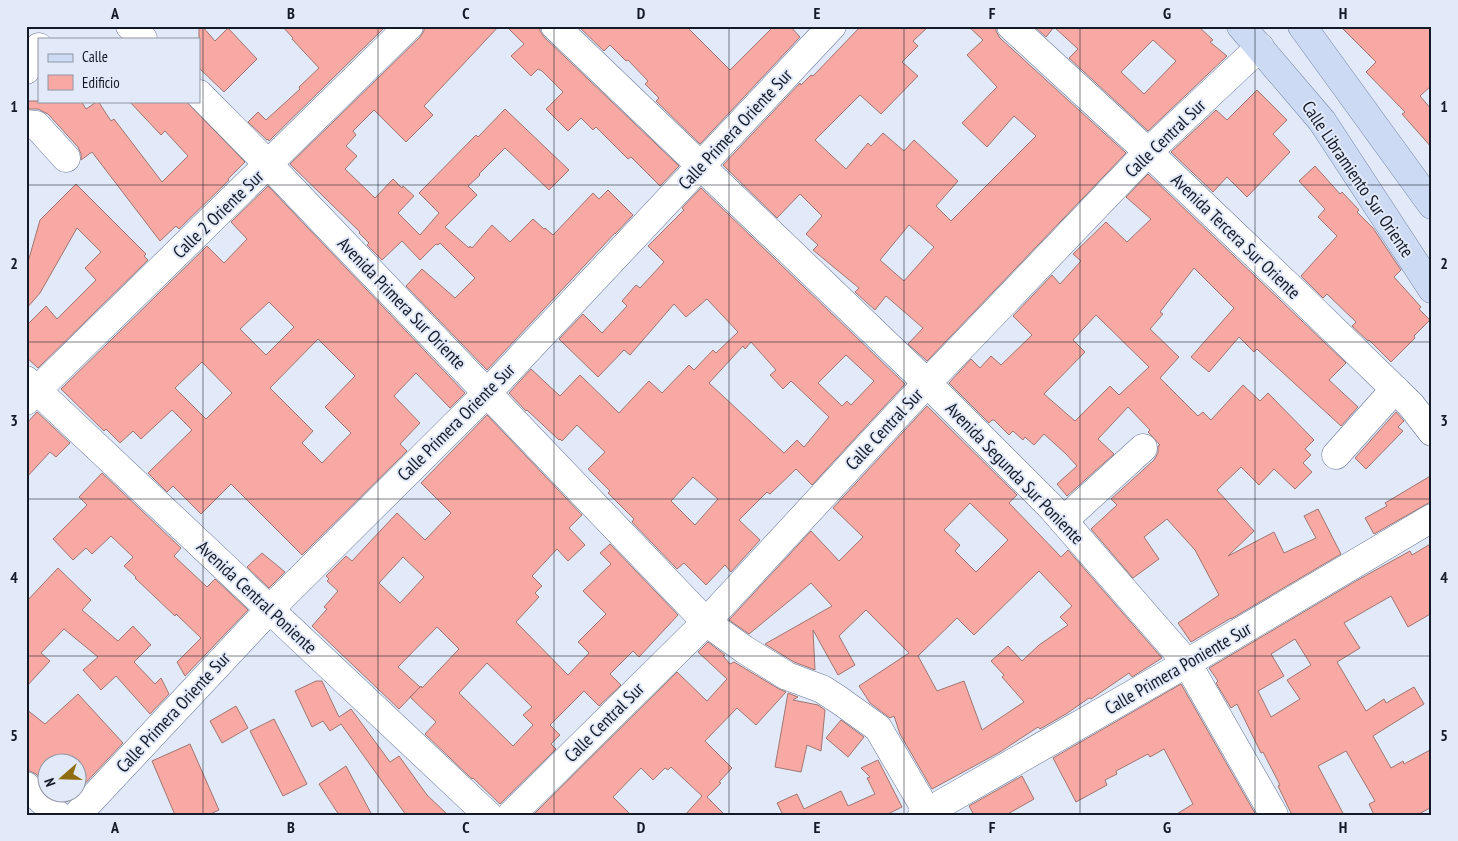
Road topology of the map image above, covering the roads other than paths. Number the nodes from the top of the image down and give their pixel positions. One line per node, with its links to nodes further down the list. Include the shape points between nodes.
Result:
1 (50, 26): 9 (street)
2 (130, 26): 10 (street)
3 (410, 26): 18 (street, Calle 2 Oriente Sur)
4 (555, 26): 19 (street, Avenida Segunda Sur Poniente)
5 (832, 26): 19 (street, Calle Primera Oriente Sur)
6 (1011, 26): 16 (street, Avenida Tercera Sur Oriente)
7 (1241, 26): 11 (main road, Calle Libramiento Sur Oriente)
8 (1302, 26): 20 (main road)
9 (44, 38)
10 (142, 38)
11 (1260, 47): 16 (street, Calle Central Sur); 21 (main road, Calle Libramiento Sur Oriente, via 1322,121)
12 (38, 49): 13 (street)
13 (26, 70)
14 (200, 95): 18 (street, Avenida Primera Sur Oriente)
15 (26, 124): 17 (street, via 36,125)
16 (1148, 152): 22 (street, Calle Central Sur); 23 (street, Avenida Tercera Sur Oriente)
17 (66, 158)
18 (269, 165): 24 (street, Calle 2 Oriente Sur); 25 (street, Avenida Primera Sur Oriente)
19 (700, 166): 22 (street, Avenida Segunda Sur Poniente); 25 (street, Calle Primera Oriente Sur)
20 (1432, 205)
21 (1432, 289)
22 (927, 383): 30 (street, Avenida Segunda Sur Poniente); 32 (street, Calle Central Sur)
23 (1394, 389): 26 (street, Avenida Tercera Sur Oriente); 28 (street)
24 (30, 390): 31 (street, Avenida Central Poniente)
25 (488, 392): 31 (street, Calle Primera Oriente Sur); 32 (street, Avenida Primera Sur Oriente)
26 (1432, 432)
27 (1143, 448): 30 (street)
28 (1336, 455)
29 (1432, 518): 33 (street, Calle Primera Poniente Sur)
30 (1063, 521): 33 (street, Avenida Segunda Sur Poniente)
31 (270, 609): 37 (street, Calle Primera Oriente Sur); 38 (street, Avenida Central Poniente)
32 (706, 622): 35 (street, Avenida Primera Sur Oriente, via 787,676 822,689 878,728); 39 (street, Calle Central Sur)
33 (1187, 663): 35 (street, Calle Primera Poniente Sur); 40 (street, Avenida Segunda Sur Poniente)
34 (26, 786): 36 (street)
35 (927, 814)
36 (58, 815)
37 (77, 815)
38 (488, 815)
39 (511, 815)
40 (1274, 815)

